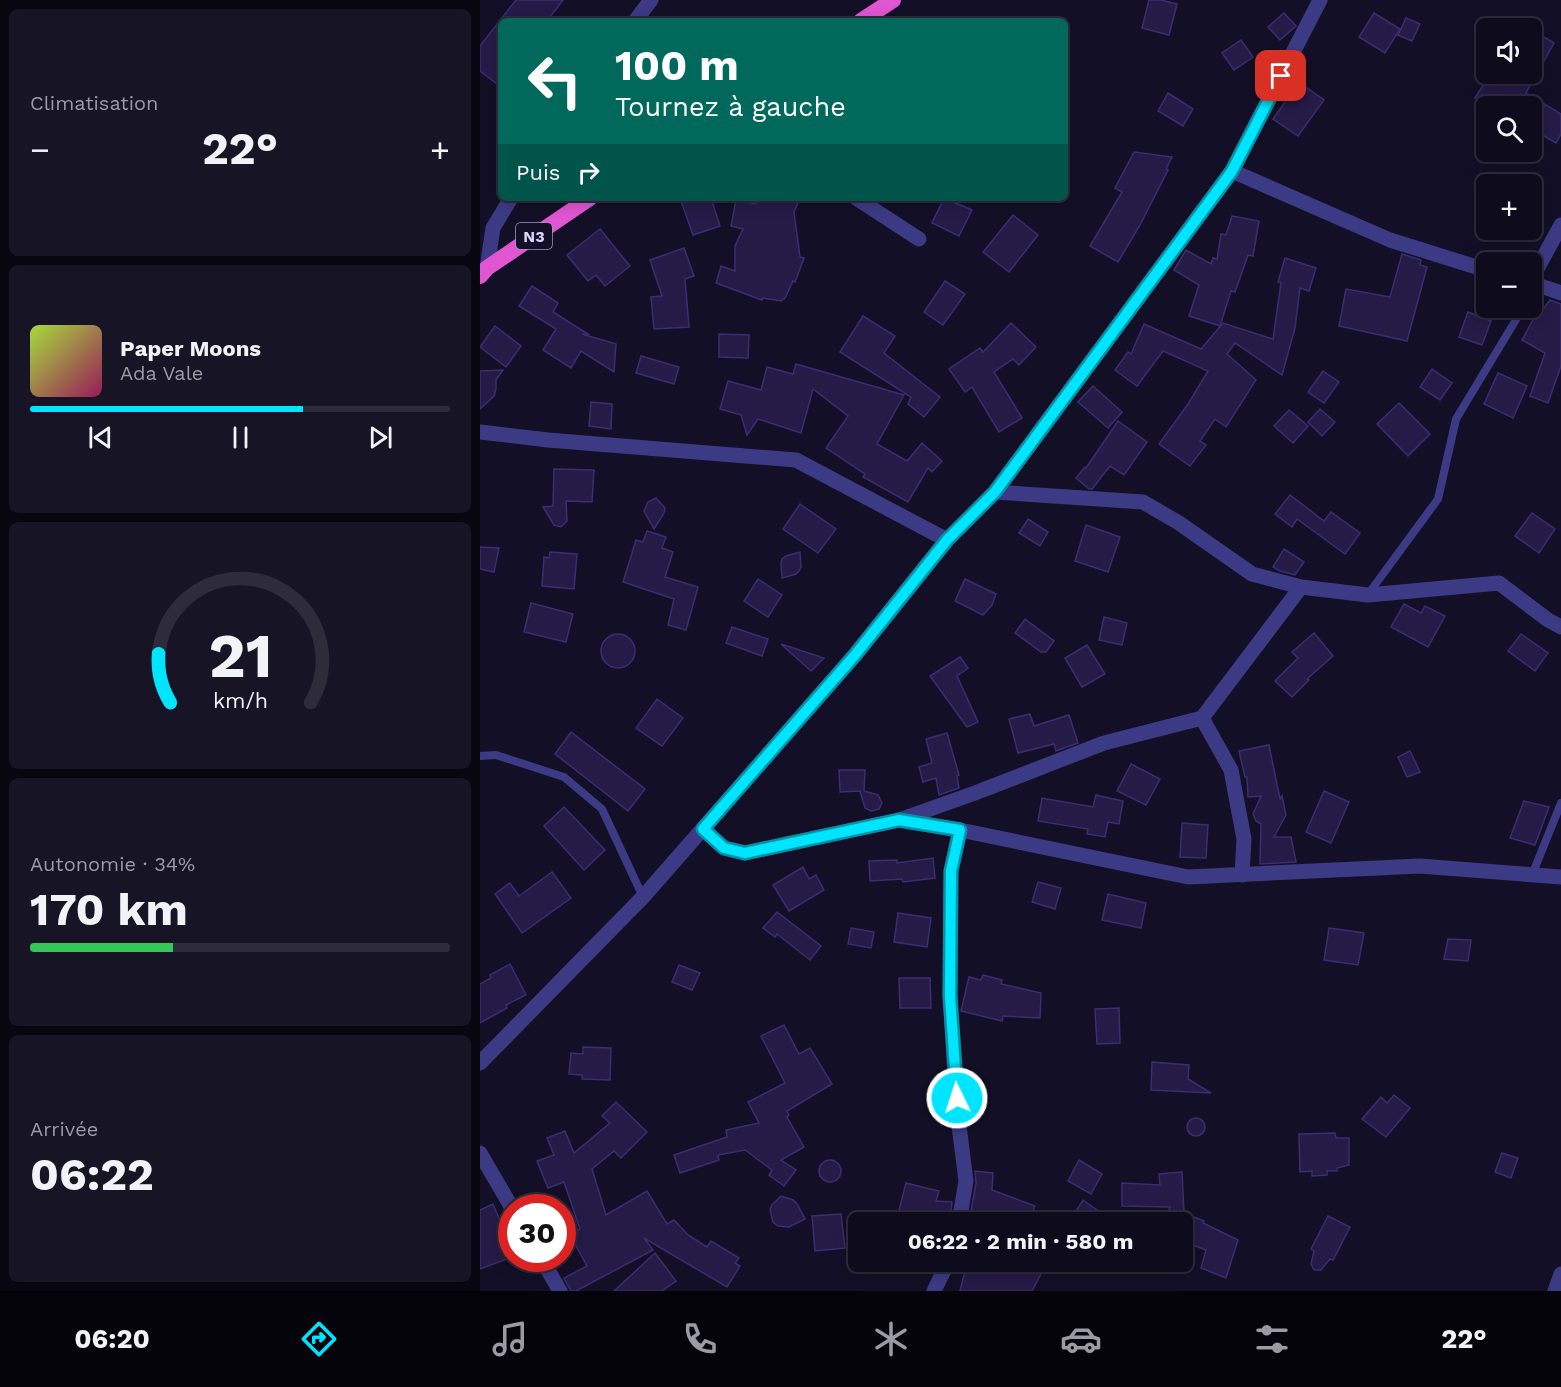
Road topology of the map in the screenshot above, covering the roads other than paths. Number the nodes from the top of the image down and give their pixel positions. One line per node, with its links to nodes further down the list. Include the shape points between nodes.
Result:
1 (651, 0): 4 (street)
2 (892, 0): 5 (highway)
3 (1320, 0): 6 (street)
4 (637, 18)
5 (865, 18)
6 (1232, 171): 13 (street, via 1390,240); 19 (street)
7 (509, 201): 14 (street, via 492,228)
8 (586, 201): 14 (highway, N3)
9 (861, 201): 11 (street)
10 (1561, 225): 12 (street)
11 (919, 239)
12 (1542, 260)
13 (1476, 267)
14 (483, 272)
15 (1542, 287): 16 (street)
16 (1561, 293)
17 (1517, 318): 22 (lane, via 1456,418 1438,499)
18 (480, 432): 20 (street, via 796,460)
19 (995, 492): 20 (street); 21 (street, via 1143,502 1252,574)
20 (947, 540): 28 (street, via 855,655)
21 (1301, 587): 22 (street); 24 (street)
22 (1368, 595): 23 (street, via 1499,583)
23 (1561, 627)
24 (1202, 718): 27 (street, via 1104,743); 30 (street, via 1231,770 1244,839)
25 (480, 756): 33 (lane, via 496,755 564,777 602,809)
26 (1561, 803): 31 (lane)
27 (899, 820): 28 (street, via 745,853 724,848); 29 (street)
28 (703, 829): 33 (street)
29 (960, 830): 30 (street, via 1188,877); 37 (street, via 951,871 950,973 958,1118 966,1181)
30 (1242, 874): 31 (street, via 1420,866)
31 (1532, 875): 32 (street)
32 (1561, 878)
33 (643, 897): 34 (street)
34 (480, 1063)
35 (480, 1153): 36 (street)
36 (504, 1194)
37 (961, 1212)
38 (550, 1272): 41 (street)
39 (943, 1272): 42 (street)
40 (1561, 1274): 43 (street)
41 (560, 1291)
42 (934, 1291)
43 (1555, 1291)

